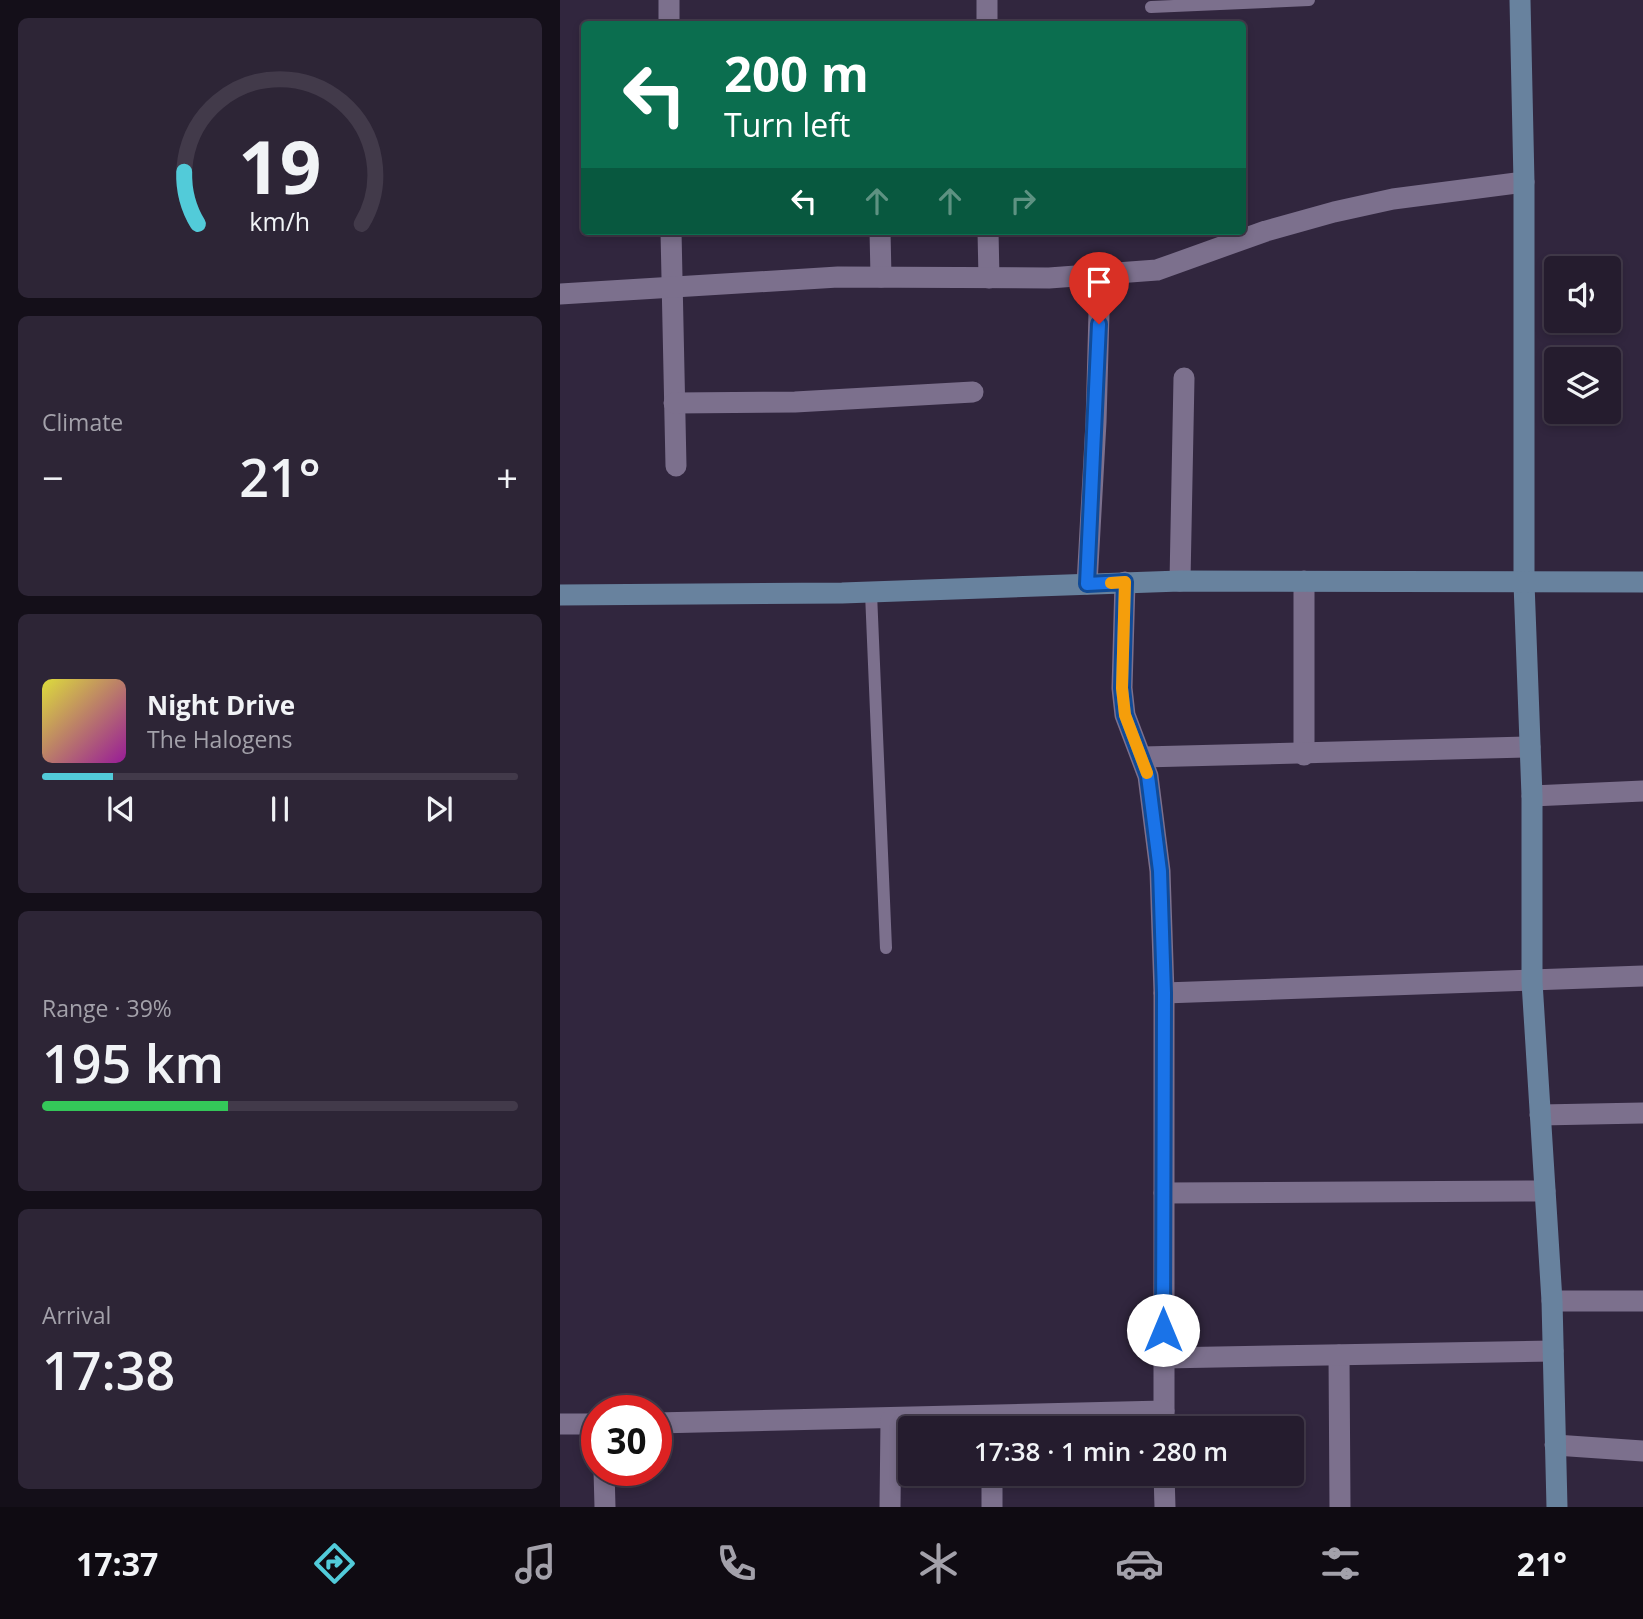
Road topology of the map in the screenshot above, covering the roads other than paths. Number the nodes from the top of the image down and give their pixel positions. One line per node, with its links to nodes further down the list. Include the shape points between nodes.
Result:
1 (669, 0): 6 (street)
2 (987, 0): 7 (street)
3 (1309, 0): 5 (lane)
4 (1520, 0): 8 (street)
5 (1151, 7)
6 (669, 21)
7 (987, 21)
8 (1524, 182): 12 (street, via 1334,212 1157,270); 25 (street)
9 (671, 235): 15 (street)
10 (880, 235): 13 (street)
11 (988, 235): 14 (street)
12 (1100, 276): 14 (street); 26 (street)
13 (881, 277): 14 (street); 15 (street)
14 (989, 278)
15 (671, 288): 16 (street); 19 (street)
16 (560, 294)
17 (1184, 378): 21 (street)
18 (973, 392): 19 (street)
19 (674, 403): 20 (street)
20 (676, 466)
21 (1180, 581): 22 (street); 23 (street)
22 (1304, 581): 25 (street); 30 (street)
23 (1125, 582): 26 (street); 31 (street, via 1122,688 1125,715)
24 (1643, 582): 25 (street)
25 (1524, 583): 29 (street)
26 (1087, 584): 27 (street)
27 (871, 593): 28 (street); 34 (lane)
28 (560, 595)
29 (1530, 747): 30 (street); 33 (street)
30 (1304, 755): 31 (street)
31 (1143, 757): 37 (street, via 1160,871)
32 (1643, 791): 33 (street)
33 (1532, 796): 36 (street)
34 (886, 948)
35 (1643, 976): 36 (street)
36 (1532, 982): 37 (street); 39 (street)
37 (1164, 993): 41 (street)
38 (1643, 1113): 39 (street)
39 (1540, 1115): 40 (street)
40 (1545, 1191): 41 (street); 42 (street)
41 (1164, 1193): 46 (street)
42 (1552, 1301): 43 (street); 44 (street)
43 (1643, 1301)
44 (1553, 1351): 45 (street); 53 (street)
45 (1339, 1355): 46 (street); 62 (street)
46 (1163, 1358): 47 (street)
47 (1164, 1416)
48 (891, 1420): 49 (street); 50 (street); 59 (street)
49 (898, 1420)
50 (672, 1423)
51 (560, 1424): 52 (street)
52 (581, 1424)
53 (1555, 1445): 54 (street); 63 (street)
54 (1643, 1451)
55 (605, 1486): 58 (street)
56 (992, 1486): 60 (street)
57 (1164, 1486): 61 (street)
58 (606, 1507)
59 (890, 1507)
60 (992, 1507)
61 (1165, 1507)
62 (1340, 1507)
63 (1557, 1507)

